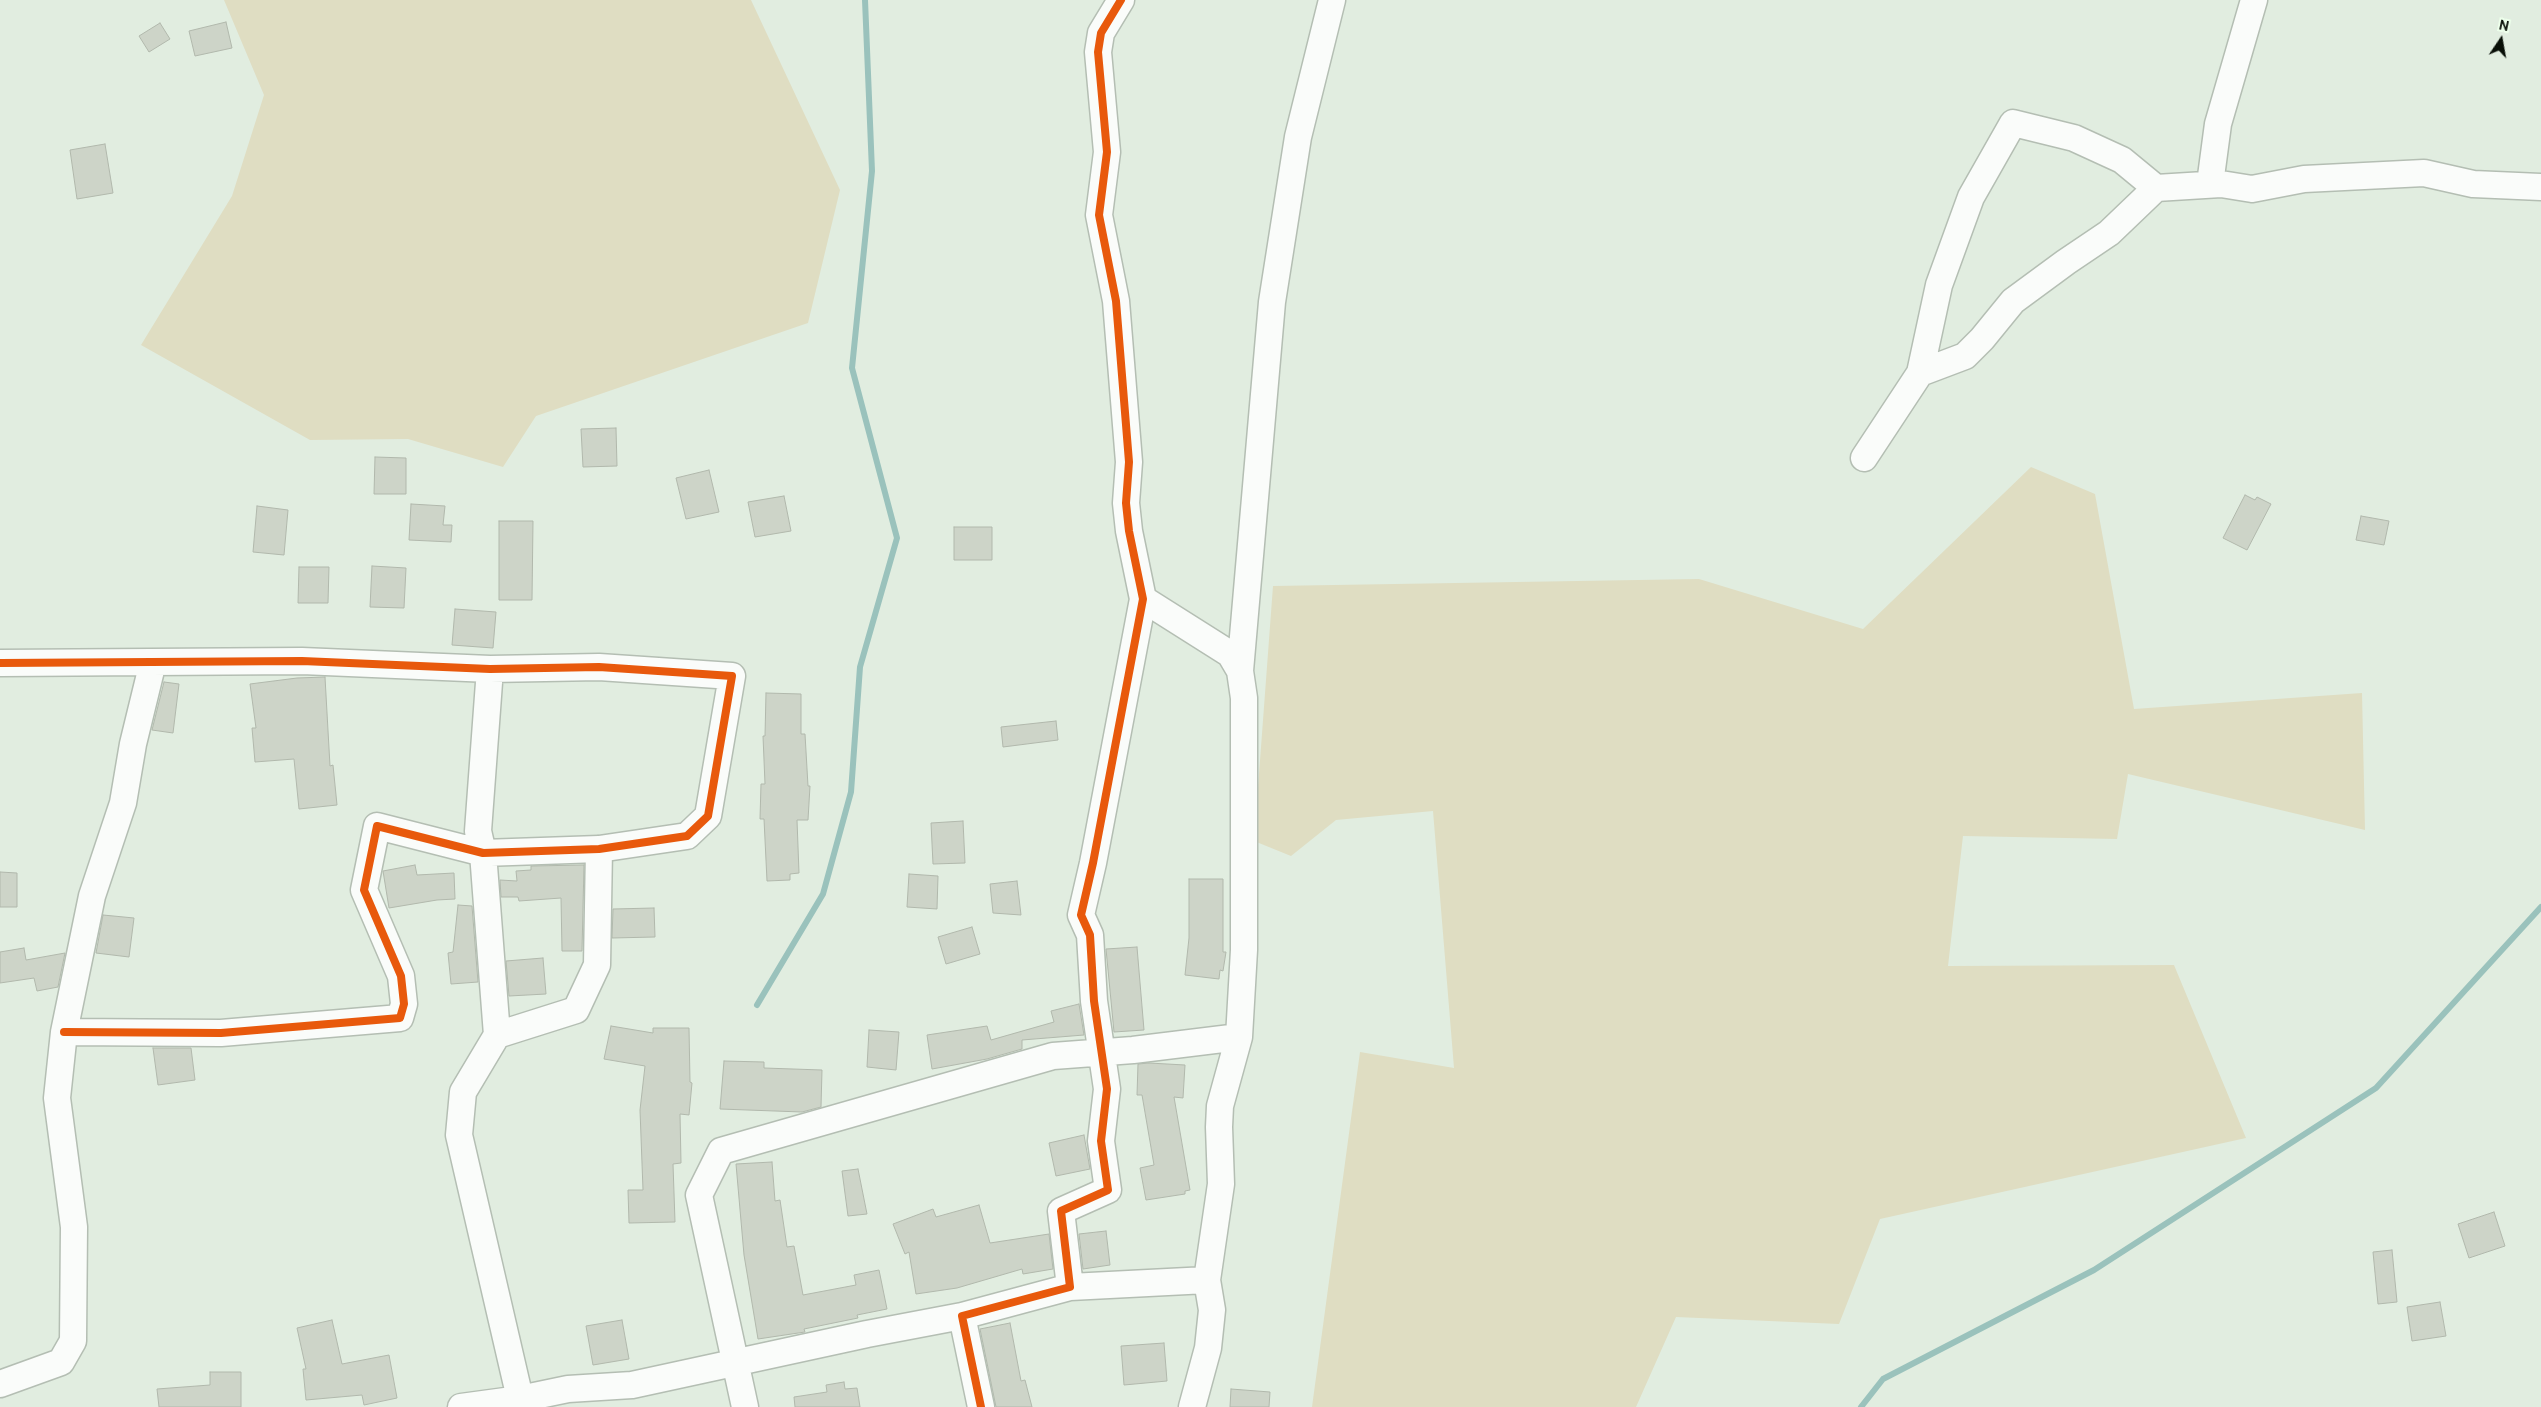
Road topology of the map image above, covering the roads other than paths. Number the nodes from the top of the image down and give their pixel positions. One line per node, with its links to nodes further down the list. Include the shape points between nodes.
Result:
1 (1121, 0): 9 (street, via 1101,33 1098,52 1107,152 1099,215 1116,301 1129,462 1126,503)
2 (1332, 0): 13 (street, via 1298,137 1272,302)
3 (2254, 0): 4 (street, via 2218,124)
4 (2210, 184): 5 (street, via 2252,189 2304,179 2424,173 2473,184); 6 (street)
5 (2541, 187)
6 (2156, 188): 7 (street, via 2109,233 2013,301 1964,356); 7 (street, via 2122,160 2090,145 2013,123 1971,198 1939,285)
7 (1920, 373): 8 (street)
8 (1864, 458)
9 (1143, 599): 13 (street, via 1230,654); 19 (street, via 1081,914 1090,935)
10 (153, 662): 11 (street); 12 (street, via 302,661); 16 (street, via 123,803 92,896)
11 (0, 664)
12 (490, 669): 14 (street, via 599,667 732,676 708,816 687,836); 15 (street, via 478,831)
13 (1240, 671): 18 (street, via 1244,698 1244,884)
14 (598, 849): 15 (street); 17 (street, via 597,965 576,1010)
15 (482, 853): 16 (street, via 377,826 364,890 401,976 404,1004 400,1018 221,1033); 17 (street)
16 (64, 1032): 24 (street, via 57,1098 74,1227 73,1341 61,1362)
17 (497, 1035): 25 (street, via 463,1092 459,1135)
18 (1239, 1037): 19 (street); 20 (street, via 1220,1106 1222,1184)
19 (1101, 1052): 21 (street, via 1107,1089 1101,1141 1108,1190 1061,1211); 23 (street, via 1053,1056 721,1150 699,1195)
20 (1207, 1280): 21 (street); 29 (street, via 1212,1310 1209,1338)
21 (1070, 1287): 22 (street)
22 (962, 1316): 23 (street); 28 (street)
23 (735, 1363): 25 (street, via 632,1385 568,1389); 27 (street)
24 (0, 1384)
25 (521, 1403): 26 (street)
26 (461, 1407)
27 (745, 1407)
28 (981, 1407)
29 (1192, 1407)

